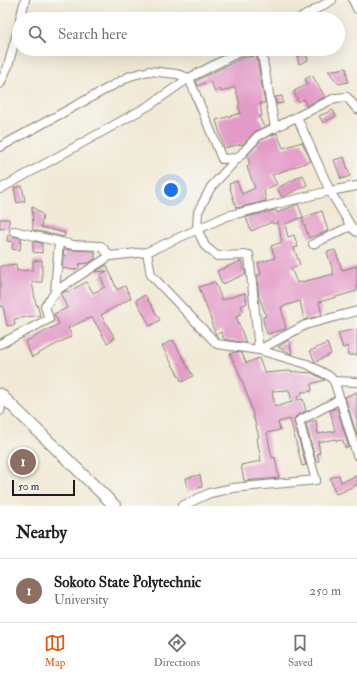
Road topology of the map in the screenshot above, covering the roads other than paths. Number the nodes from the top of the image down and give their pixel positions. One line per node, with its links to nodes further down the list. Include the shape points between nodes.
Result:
1 (25, 0): 5 (street)
2 (332, 0): 6 (street)
3 (354, 0): 4 (street)
4 (357, 9)
5 (22, 12)
6 (311, 12)
7 (12, 51): 11 (street)
8 (231, 56): 10 (street)
9 (262, 56): 14 (street)
10 (189, 78): 15 (street, via 149,71 130,76); 16 (street, via 222,159); 18 (street, via 150,105)
11 (0, 84)
12 (357, 109): 13 (street, via 347,97 335,98)
13 (297, 117): 14 (street); 19 (street)
14 (275, 128): 16 (street, via 258,136)
15 (0, 147)
16 (238, 158): 20 (street, via 211,187 198,212)
17 (356, 185): 19 (street)
18 (0, 189)
19 (330, 191): 20 (street, via 227,216); 21 (street)
20 (197, 229): 25 (street); 30 (street, via 205,246 217,256 249,255)
21 (354, 229): 24 (street)
22 (14, 231): 23 (street)
23 (59, 242): 26 (street, via 101,246); 27 (street)
24 (314, 244)
25 (147, 252): 26 (street); 30 (street, via 151,275 213,340 222,345)
26 (110, 256): 27 (street)
27 (55, 292): 29 (street, via 45,306 49,319)
28 (357, 311): 30 (street, via 305,325)
29 (0, 344)
30 (259, 350): 31 (street, via 307,364)
31 (334, 381): 32 (street); 34 (street)
32 (357, 382)
33 (1, 395): 35 (street); 37 (street)
34 (340, 399): 36 (street); 38 (street, via 299,421 316,480 233,488 210,493)
35 (0, 411)
36 (357, 455)
37 (115, 506)
38 (182, 506)

